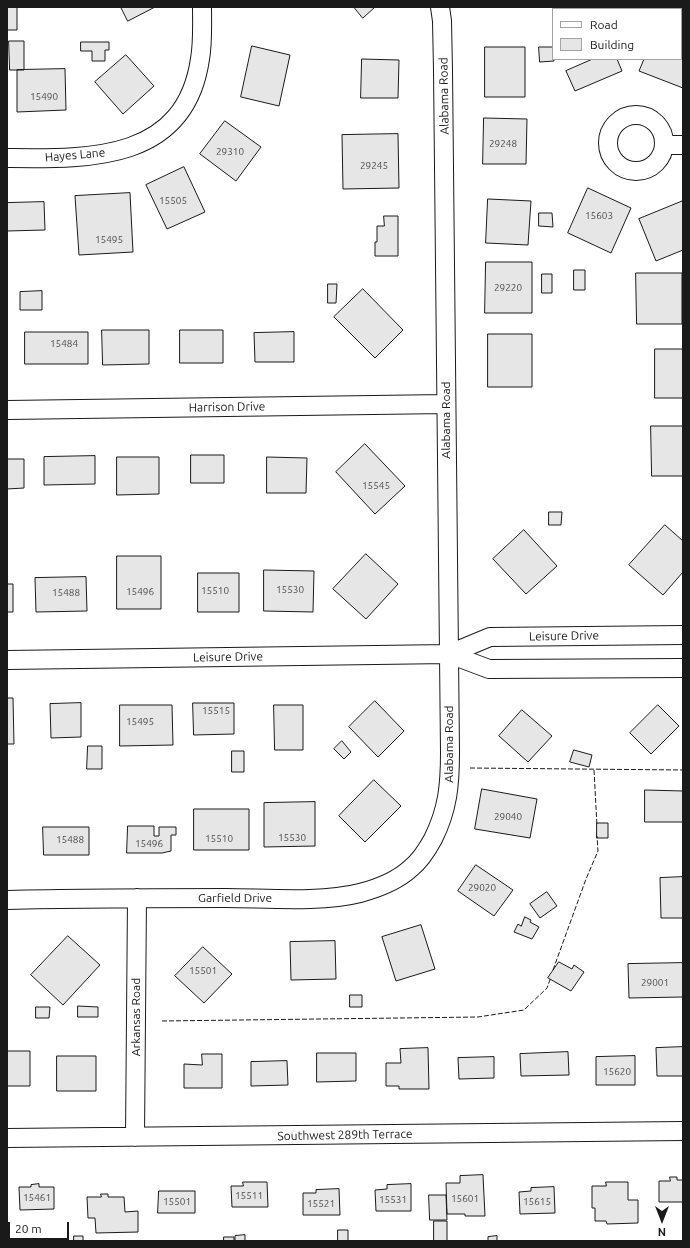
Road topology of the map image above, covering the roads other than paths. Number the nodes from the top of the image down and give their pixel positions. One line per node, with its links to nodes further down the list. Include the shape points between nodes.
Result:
1 (202, 7): 5 (street, Hayes Lane, via 201,58 191,92 183,107 164,130 142,143 110,152 81,157)
2 (440, 7): 6 (street, Alabama Road, via 443,63)
3 (664, 145): 4 (street)
4 (683, 145)
5 (7, 158)
6 (446, 404): 7 (street, Harrison Drive); 9 (street, Alabama Road)
7 (7, 410)
8 (683, 635): 9 (street, Leisure Drive, via 490,637)
9 (449, 654): 10 (street, Leisure Drive); 11 (street, Leisure Drive, via 489,669); 12 (street, Alabama Road, via 450,779 446,806)
10 (7, 660)
11 (683, 668)
12 (437, 831): 13 (street, Garfield Drive, via 423,856 412,868 390,883 359,893 303,899)
13 (138, 898): 14 (street, Garfield Drive); 16 (street, Arkansas Road)
14 (7, 900)
15 (683, 1131): 16 (street, Southwest 289th Terrace)
16 (135, 1137): 17 (street, Southwest 289th Terrace)
17 (7, 1138)

